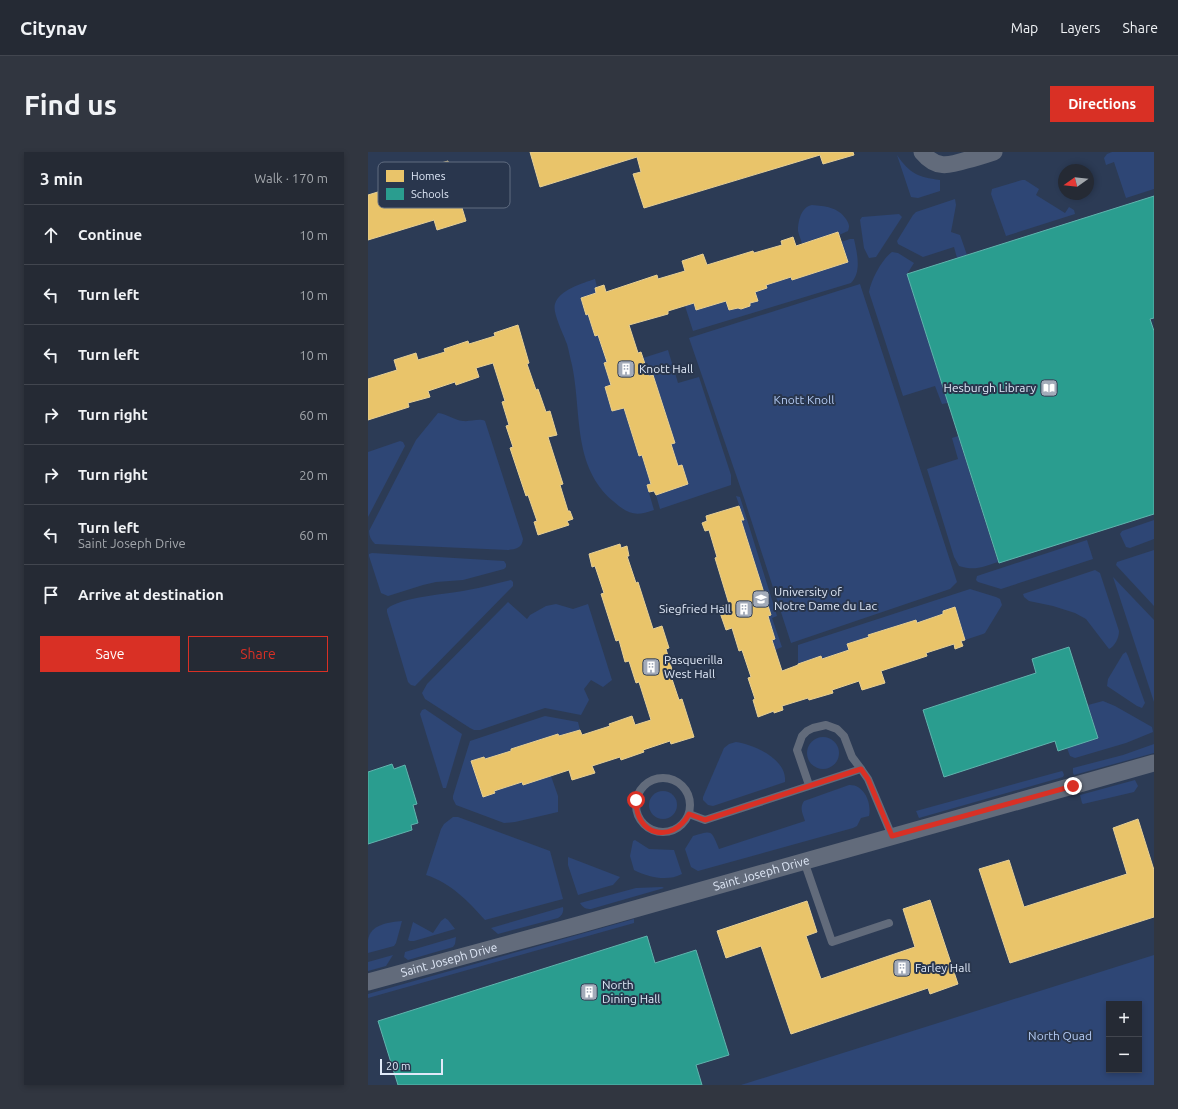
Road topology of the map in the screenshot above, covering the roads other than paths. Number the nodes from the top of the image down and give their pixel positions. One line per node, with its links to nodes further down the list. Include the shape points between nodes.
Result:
1 (922, 152): 2 (street, via 934,163 950,166)
2 (994, 152)
3 (1154, 763): 7 (street, Saint Joseph Drive)
4 (861, 769): 5 (lane); 5 (lane, via 852,757 844,736 837,729 826,725 818,726 802,736 797,750); 7 (lane, via 868,779)
5 (809, 785): 6 (lane, via 705,820)
6 (689, 814): 6 (lane, via 687,792 670,779 661,778 649,782 636,800 638,816 656,832 672,831 680,827)
7 (892, 836): 8 (street, Saint Joseph Drive)
8 (804, 861): 9 (lane, via 832,942); 10 (street, Saint Joseph Drive)
9 (890, 923)
10 (368, 982)

